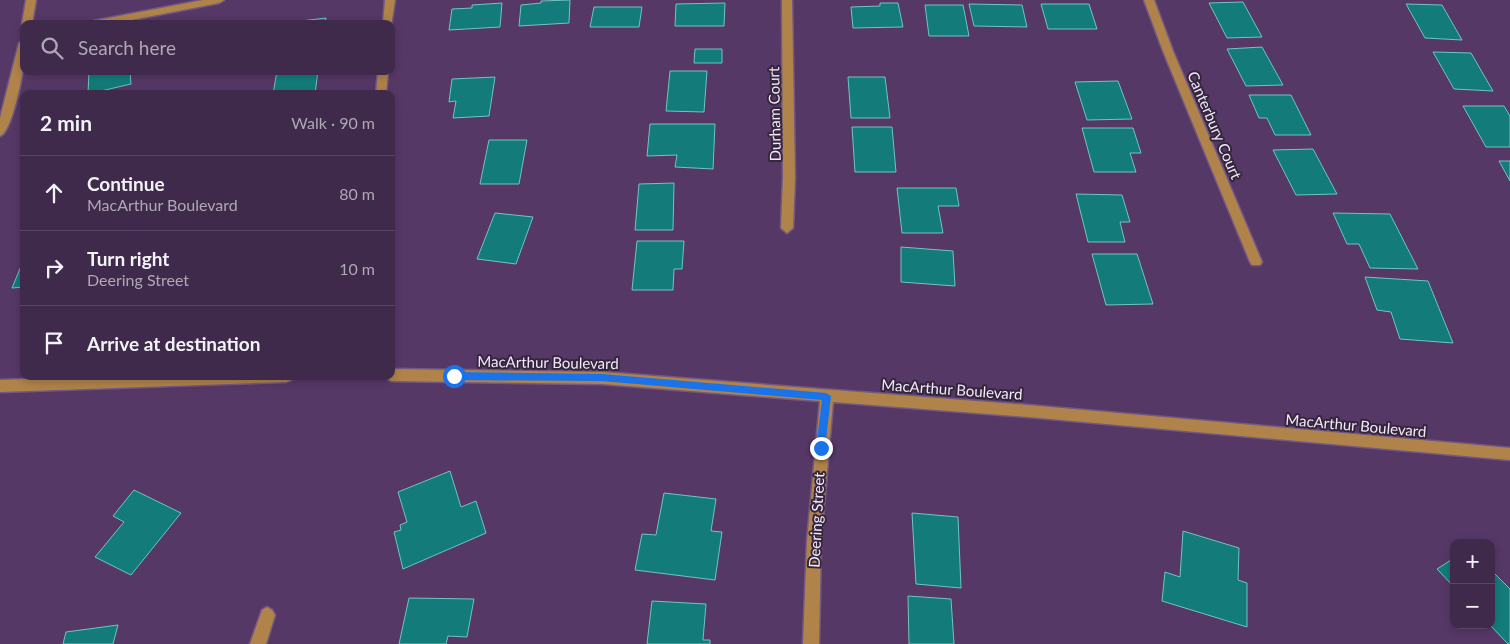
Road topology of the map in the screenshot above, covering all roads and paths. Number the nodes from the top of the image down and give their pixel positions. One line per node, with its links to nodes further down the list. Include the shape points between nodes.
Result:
1 (31, 0): 6 (street)
2 (219, 0): 7 (street)
3 (390, 0): 8 (street)
4 (788, 0): 13 (street, Durham Court, via 790,178)
5 (1149, 0): 14 (street, Canterbury Court)
6 (28, 20)
7 (114, 20)
8 (388, 20)
9 (20, 60): 12 (street)
10 (383, 75): 11 (street)
11 (381, 90)
12 (0, 132)
13 (787, 228)
14 (1256, 262)
15 (395, 375): 18 (street, MacArthur Boulevard, via 602,378)
16 (172, 380): 17 (street)
17 (0, 386)
18 (826, 396): 19 (street, MacArthur Boulevard); 22 (street, Deering Street, via 814,540)
19 (1510, 454)
20 (267, 614): 21 (street)
21 (258, 644)
22 (812, 644)

